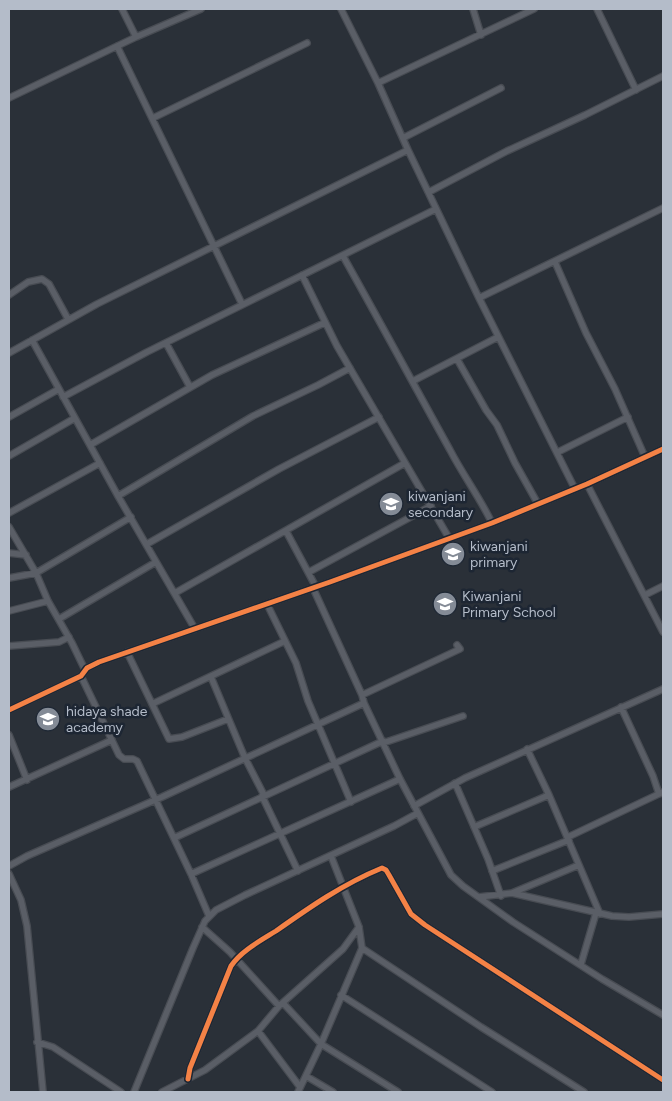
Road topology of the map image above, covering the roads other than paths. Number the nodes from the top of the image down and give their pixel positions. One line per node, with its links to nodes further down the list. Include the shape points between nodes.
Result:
1 (122, 9): 8 (street)
2 (201, 9): 8 (street)
3 (341, 9): 12 (street)
4 (473, 9): 7 (street)
5 (534, 9): 7 (street)
6 (597, 9): 14 (street)
7 (481, 35): 12 (street)
8 (136, 37): 10 (street)
9 (306, 43): 16 (street)
10 (118, 46): 15 (street); 16 (street)
11 (663, 76): 14 (street)
12 (378, 83): 17 (street)
13 (501, 88): 17 (street)
14 (636, 90): 19 (street)
15 (9, 98)
16 (153, 118): 22 (street)
17 (403, 138): 18 (street)
18 (408, 150): 19 (street); 22 (street)
19 (429, 192): 21 (street)
20 (663, 208): 24 (street)
21 (436, 209): 23 (street); 27 (street)
22 (213, 246): 28 (street); 29 (street)
23 (343, 256): 25 (street); 37 (street)
24 (555, 262): 27 (street); 43 (street)
25 (302, 275): 28 (street); 30 (street)
26 (9, 295): 29 (street, via 28,282 42,279 49,284)
27 (479, 298): 31 (street)
28 (242, 304): 33 (street)
29 (68, 319): 32 (street)
30 (324, 323): 36 (street); 38 (street)
31 (498, 337): 35 (street); 47 (street)
32 (32, 340): 34 (street); 39 (street)
33 (166, 343): 38 (street); 40 (street)
34 (9, 353)
35 (457, 359): 37 (street); 55 (street, via 497,425)
36 (350, 368): 42 (street); 54 (street, via 253,416)
37 (413, 381): 59 (street)
38 (190, 387): 45 (street)
39 (59, 390): 40 (street); 41 (street)
40 (63, 397): 44 (street)
41 (9, 417)
42 (379, 417): 51 (street); 63 (street)
43 (628, 417): 47 (street); 49 (street)
44 (75, 418): 45 (street); 48 (street)
45 (90, 445): 50 (street)
46 (663, 449): 49 (street)
47 (558, 452): 53 (street)
48 (9, 456)
49 (646, 457): 52 (street)
50 (100, 463): 54 (street); 57 (street)
51 (406, 463): 56 (street); 61 (street)
52 (587, 484): 53 (street); 73 (street)
53 (575, 489): 55 (street)
54 (118, 496): 58 (street)
55 (538, 504): 59 (street)
56 (431, 506): 62 (street); 67 (street)
57 (9, 513)
58 (131, 517): 63 (street); 68 (street)
59 (492, 523): 62 (street)
60 (9, 527): 65 (street)
61 (286, 531): 67 (street); 72 (street)
62 (449, 538): 71 (street)
63 (147, 544): 66 (street)
64 (9, 553): 65 (street)
65 (26, 555): 68 (street)
66 (156, 562): 72 (street); 77 (street)
67 (309, 572): 71 (street)
68 (36, 573): 69 (street); 74 (street)
69 (9, 578)
70 (663, 586): 73 (street)
71 (315, 587): 75 (street); 89 (street)
72 (175, 594): 78 (street)
73 (644, 595): 79 (street)
74 (48, 601): 76 (street); 77 (street)
75 (267, 604): 78 (street); 81 (street)
76 (9, 611)
77 (59, 619): 80 (street)
78 (195, 629): 84 (street)
79 (663, 632)
80 (69, 637): 83 (street, via 59,642); 85 (street)
81 (285, 641): 87 (street); 96 (street)
82 (456, 645): 89 (street, via 460,649)
83 (9, 646)
84 (127, 652): 85 (street); 91 (street)
85 (85, 670): 86 (street)
86 (81, 676): 93 (street); 98 (street)
87 (210, 677): 91 (street); 95 (street)
88 (663, 689): 92 (street)
89 (362, 695): 90 (street)
90 (364, 703): 96 (street); 99 (street)
91 (152, 704): 95 (street, via 170,739 182,738)
92 (621, 707): 100 (street); 107 (street)
93 (9, 710)
94 (464, 716): 99 (street)
95 (228, 719): 101 (street)
96 (318, 725): 101 (street); 102 (street)
97 (9, 735): 104 (street)
98 (112, 740): 104 (street); 110 (street, via 122,758 137,761)
99 (383, 742): 102 (street); 103 (street)
100 (527, 750): 105 (street); 108 (street)
101 (245, 758): 109 (street); 110 (street)
102 (335, 762): 109 (street); 111 (street)
103 (400, 779): 111 (street); 112 (street)
104 (27, 780): 106 (street)
105 (455, 783): 112 (street); 114 (street)
106 (9, 787)
107 (661, 793): 117 (street)
108 (549, 795): 114 (street); 117 (street)
109 (263, 796): 115 (street); 116 (street)
110 (156, 800): 116 (street); 120 (street)
111 (351, 802): 115 (street)
112 (414, 806): 113 (street)
113 (418, 813): 118 (street); 128 (street, via 451,874)
114 (474, 827): 122 (street)
115 (281, 833): 121 (street); 124 (street)
116 (174, 838): 124 (street)
117 (568, 839): 119 (street); 122 (street)
118 (331, 856): 121 (street); 125 (street)
119 (579, 865): 126 (street); 129 (street)
120 (9, 866)
121 (298, 871): 131 (street, via 225,905)
122 (492, 872): 127 (street)
123 (9, 874): 141 (street, via 21,900 27,926)
124 (191, 874): 131 (street)
125 (343, 887): 133 (street); 135 (street, via 322,898); 145 (street, via 384,869 411,914 425,925)
126 (512, 893): 127 (street); 129 (street)
127 (501, 896): 128 (street)
128 (479, 897): 136 (street)
129 (598, 914): 130 (street, via 630,917); 136 (street)
130 (663, 914)
131 (209, 916): 132 (street)
132 (202, 927): 135 (street); 149 (street)
133 (359, 927): 134 (street); 138 (street, via 342,949)
134 (362, 948): 137 (street); 154 (street)
135 (236, 960): 138 (street); 144 (street)
136 (580, 964): 139 (street)
137 (341, 995): 142 (street); 153 (street)
138 (281, 1005): 140 (street); 142 (street)
139 (663, 1015)
140 (258, 1031): 144 (street); 146 (street)
141 (37, 1042): 147 (street); 148 (street, via 53,1048)
142 (321, 1044): 143 (street); 152 (street)
143 (306, 1076): 146 (street); 151 (street)
144 (188, 1079): 150 (street)
145 (663, 1080)
146 (299, 1090)
147 (43, 1092)
148 (121, 1092)
149 (134, 1092)
150 (162, 1092)
151 (334, 1092)
152 (398, 1092)
153 (492, 1092)
154 (584, 1092)

